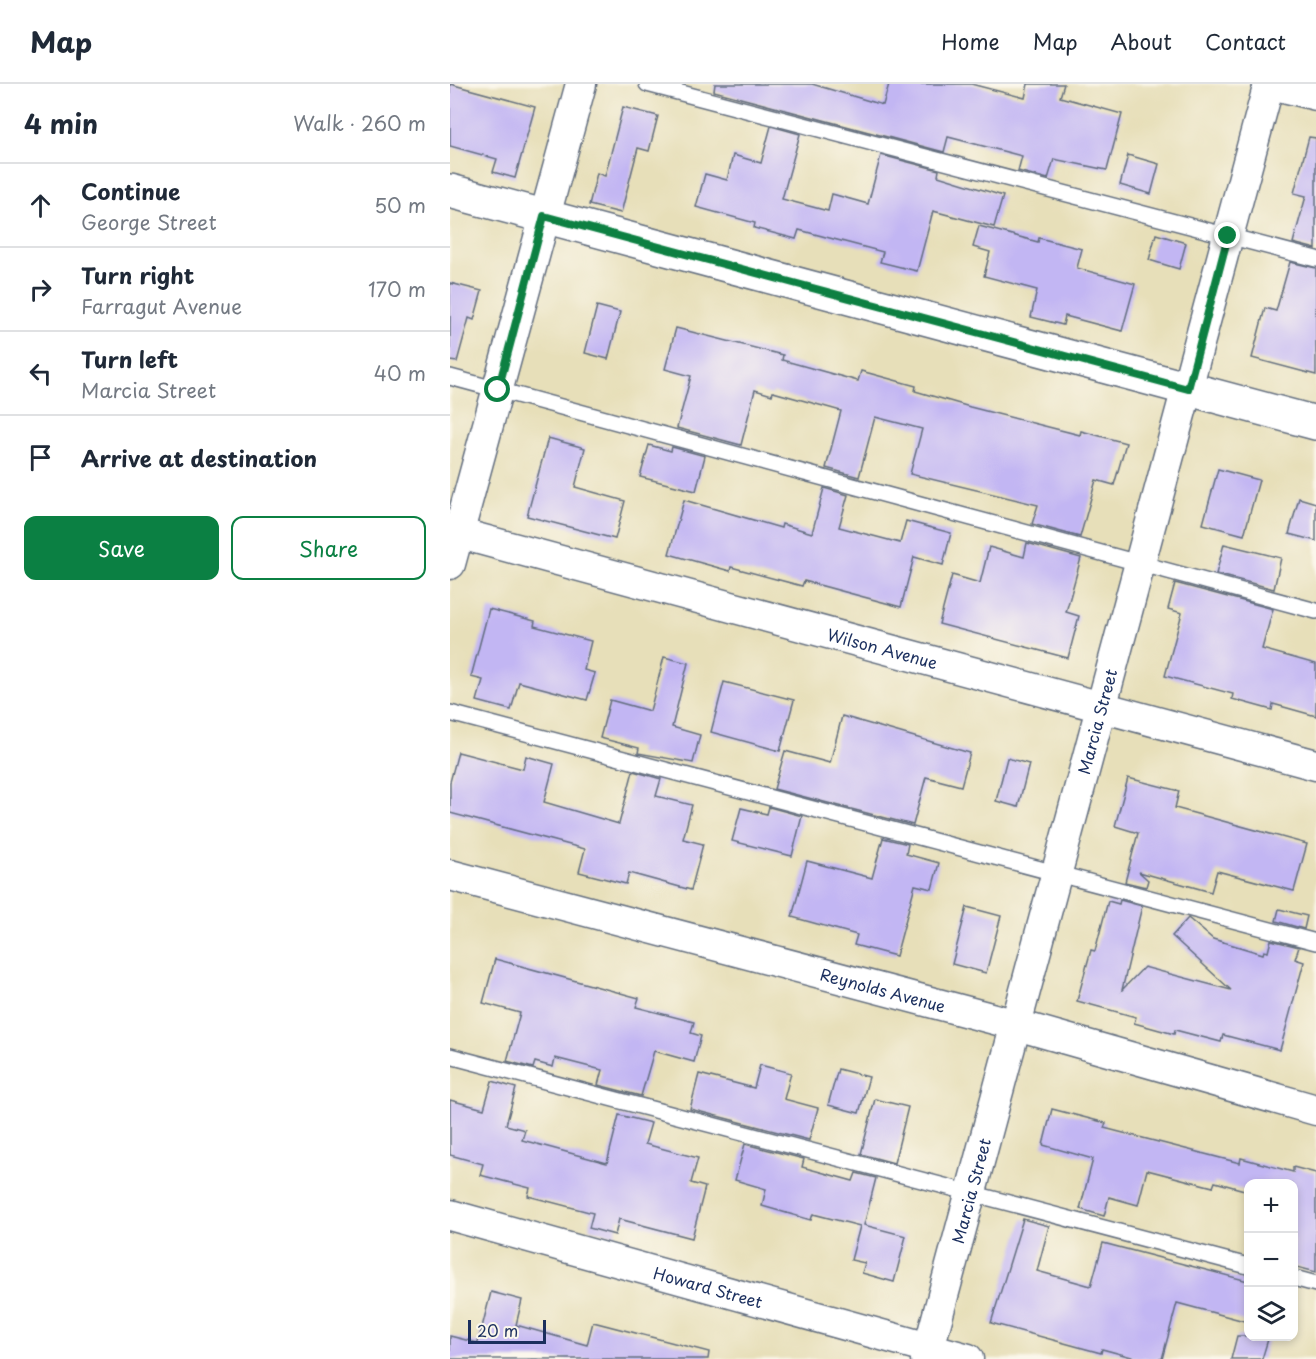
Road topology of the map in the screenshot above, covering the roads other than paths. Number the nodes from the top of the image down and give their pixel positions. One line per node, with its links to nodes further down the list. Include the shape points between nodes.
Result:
1 (581, 84): 6 (street)
2 (647, 84): 7 (lane)
3 (1270, 84): 4 (street); 7 (street, Marcia Street)
4 (1316, 95)
5 (450, 191): 6 (street)
6 (544, 216): 10 (street); 11 (street)
7 (1228, 236): 8 (lane); 10 (street, Marcia Street)
8 (1316, 259)
9 (450, 377): 11 (lane)
10 (1188, 389): 12 (street); 15 (street, Marcia Street)
11 (498, 390): 13 (street); 15 (lane)
12 (1316, 423)
13 (454, 532): 14 (street); 17 (street, Wilson Avenue)
14 (450, 564)
15 (1139, 564): 16 (lane); 17 (street, Marcia Street)
16 (1316, 611)
17 (1099, 705): 19 (street, Wilson Avenue); 20 (street, Marcia Street)
18 (450, 714): 20 (lane)
19 (1316, 765)
20 (1056, 874): 22 (lane); 23 (street, Marcia Street)
21 (450, 875): 23 (street, Reynolds Avenue)
22 (1316, 942)
23 (1017, 1025): 25 (street, Reynolds Avenue); 26 (street, Marcia Street)
24 (450, 1056): 26 (lane)
25 (1316, 1110)
26 (972, 1193): 28 (lane); 31 (street, Marcia Street)
27 (450, 1215): 31 (street, Howard Street)
28 (1244, 1265)
29 (1298, 1279): 30 (lane)
30 (1316, 1284)
31 (928, 1354): 32 (street, Howard Street)
32 (968, 1359)

